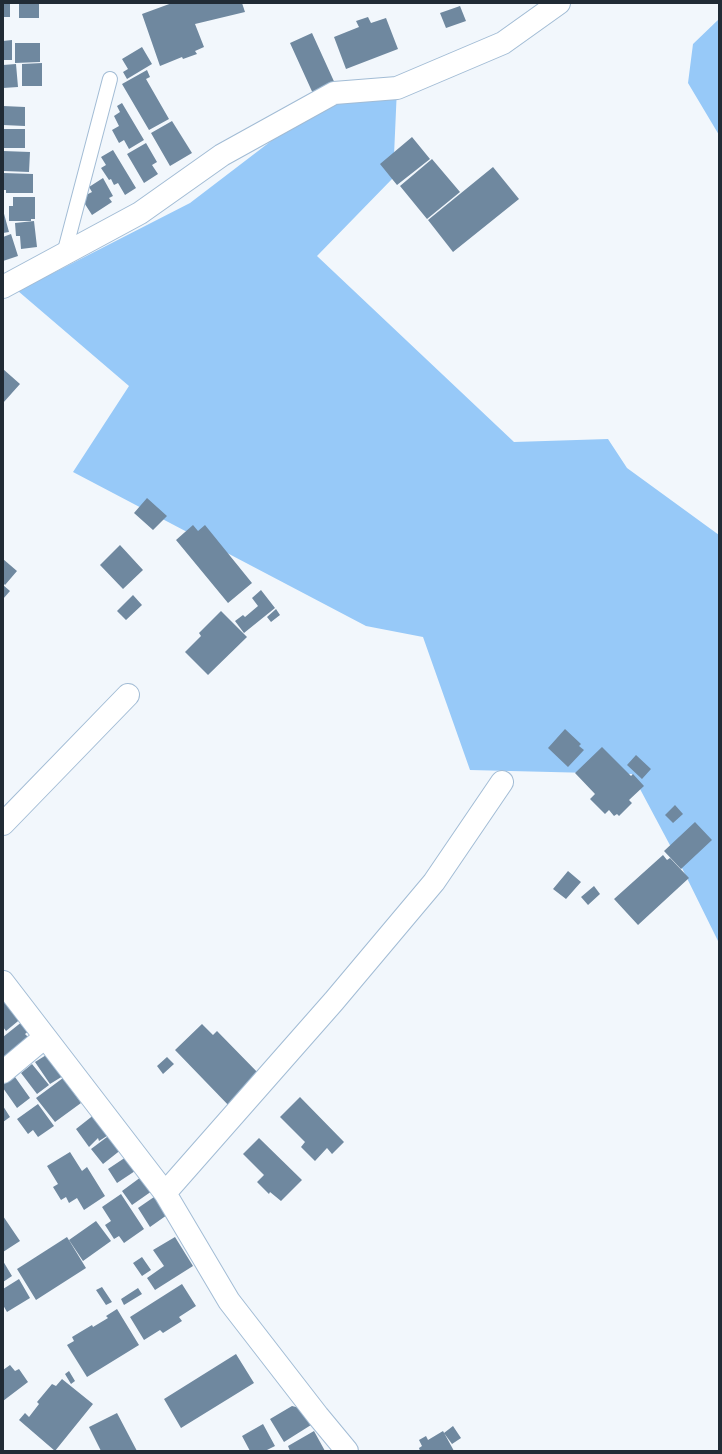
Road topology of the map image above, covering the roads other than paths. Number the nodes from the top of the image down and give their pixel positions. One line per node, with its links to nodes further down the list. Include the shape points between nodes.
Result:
1 (560, 3): 3 (street, via 503,43 396,88 334,93 222,155 140,214)
2 (110, 79): 3 (lane)
3 (64, 254): 4 (street)
4 (3, 287)
5 (128, 695): 7 (street)
6 (502, 782): 11 (street, via 434,882 334,1002)
7 (3, 824)
8 (3, 982): 9 (street)
9 (45, 1037): 10 (street); 11 (street)
10 (3, 1072)
11 (165, 1193): 12 (street, via 229,1301)
12 (347, 1451)

